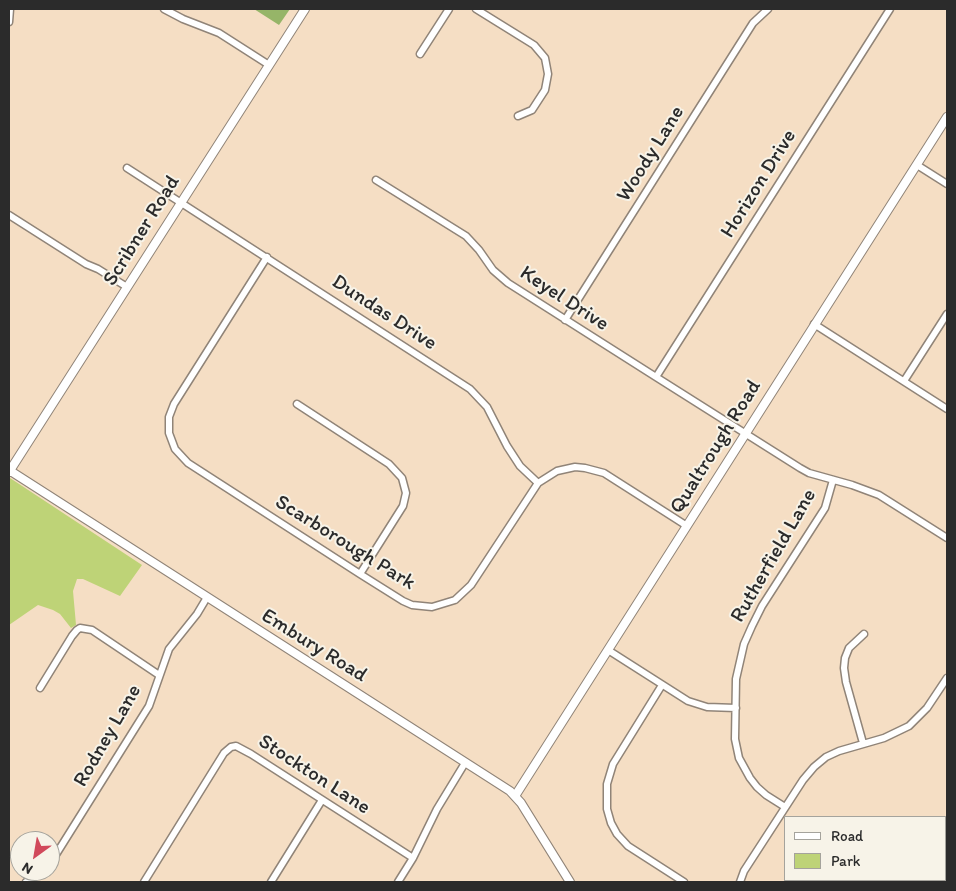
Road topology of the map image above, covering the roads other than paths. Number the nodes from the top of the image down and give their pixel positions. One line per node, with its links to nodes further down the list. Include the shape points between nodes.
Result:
1 (10, 9): 8 (street)
2 (164, 9): 10 (street, via 221,35)
3 (305, 9): 10 (street, Scribner Road)
4 (449, 9): 9 (street)
5 (476, 9): 11 (street, via 534,45 545,58 548,74 545,90 532,110)
6 (768, 9): 22 (street, Woody Lane, via 753,23)
7 (890, 9): 24 (street, Horizon Drive)
8 (9, 22)
9 (420, 54)
10 (269, 65): 17 (street, Scribner Road)
11 (518, 116)
12 (947, 117): 13 (street, Qualtrough Road)
13 (917, 165): 16 (street); 23 (street, Qualtrough Road)
14 (127, 168): 17 (street, Dundas Drive)
15 (376, 180): 22 (street, Keyel Drive, via 466,236 500,277)
16 (947, 184)
17 (180, 202): 19 (street, Dundas Drive); 20 (street, Scribner Road)
18 (9, 215): 20 (street)
19 (266, 257): 31 (street, Dundas Drive, via 470,389 487,407 520,466); 34 (street, Scarborough Park, via 174,404 168,425 171,441 188,463)
20 (127, 287): 29 (street, Scribner Road)
21 (947, 314): 25 (street)
22 (565, 320): 24 (street, Keyel Drive)
23 (814, 324): 25 (street); 28 (street, Qualtrough Road)
24 (656, 377): 28 (street, Keyel Drive)
25 (904, 381): 27 (street)
26 (297, 404): 34 (street, via 394,467 405,485 405,499 400,512)
27 (947, 409)
28 (746, 433): 30 (street, Keyel Drive, via 809,472); 32 (street, Qualtrough Road)
29 (9, 471): 35 (street, Embury Road)
30 (833, 480): 33 (street, Keyel Drive, via 879,496); 42 (street, Rutherfield Lane, via 825,508 762,606 744,644 736,679)
31 (538, 483): 32 (street, Scarborough Park, via 565,469 595,470); 34 (street, Scarborough Park, via 471,585 455,600 432,607 412,605)
32 (687, 526): 37 (street, Qualtrough Road)
33 (947, 538)
34 (360, 574)
35 (206, 598): 38 (street, Rodney Lane, via 169,649); 44 (street, Embury Road)
36 (864, 634): 43 (street, via 849,648 844,668)
37 (608, 650): 40 (street); 45 (street, Qualtrough Road)
38 (159, 675): 41 (street, via 92,630 80,628); 48 (street, Rodney Lane, via 149,706)
39 (947, 678): 43 (street, via 927,708 909,726 884,738)
40 (662, 685): 42 (street, via 697,704); 54 (street, via 613,764 606,784 607,808 614,828 628,846)
41 (40, 688)
42 (736, 708): 47 (street, Rutherfield Lane, via 735,739 739,758 762,791)
43 (863, 743): 47 (street, via 826,757 802,780)
44 (465, 763): 45 (street, Embury Road); 49 (street, via 437,808)
45 (515, 796): 53 (street, Embury Road)
46 (322, 800): 49 (street, Stockton Lane); 50 (street, Stockton Lane, via 241,748 231,747 224,753); 51 (street)
47 (785, 807): 55 (street)
48 (60, 848)
49 (413, 858): 52 (street)
50 (144, 882)
51 (271, 882)
52 (398, 882)
53 (570, 882)
54 (684, 882)
55 (740, 882)

